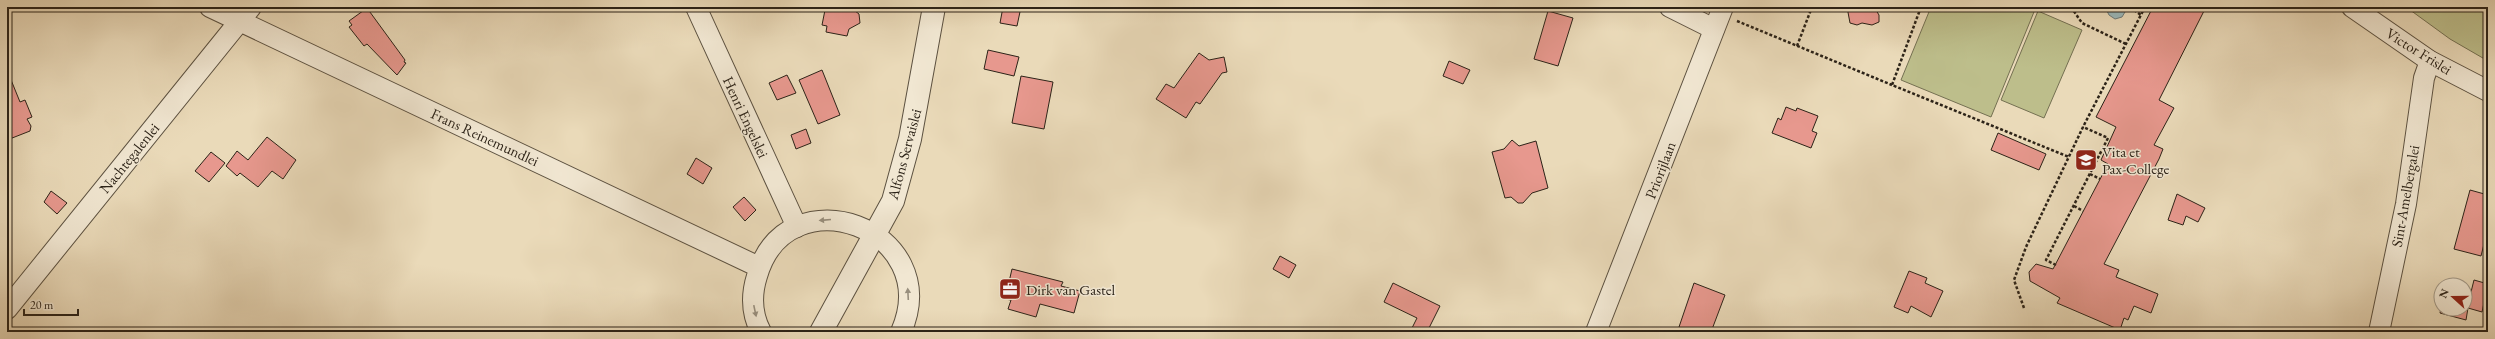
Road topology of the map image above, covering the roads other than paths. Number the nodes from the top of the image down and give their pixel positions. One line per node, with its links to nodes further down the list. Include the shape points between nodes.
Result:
1 (210, 7): 6 (street, Frans Reinemundlei)
2 (696, 7): 10 (street, Henri Engelslei)
3 (934, 7): 11 (street, Alfons Servaislei, via 910,139 893,201)
4 (1670, 7): 7 (street)
5 (2352, 7): 8 (street, Victor Frislei)
6 (246, 14): 12 (street, Frans Reinemundlei); 13 (street, Nachtegalenlei)
7 (1719, 17): 17 (street, Priorijlaan)
8 (2430, 61): 9 (street, Victor Frislei); 18 (street, Sint-Amelbergalei, via 2424,78 2406,204)
9 (2488, 91)
10 (797, 227): 11 (street, one-way to 10, via 852,223 831,220 814,221); 12 (street, via 775,243)
11 (875, 234): 15 (street, Alfons Servaislei); 16 (street, one-way to 11, via 908,314 906,278 900,261 890,246)
12 (759, 267): 14 (street, one-way to 14, via 754,286 753,306)
13 (7, 309)
14 (761, 332)
15 (821, 332)
16 (902, 332)
17 (1596, 332)
18 (2379, 332)

